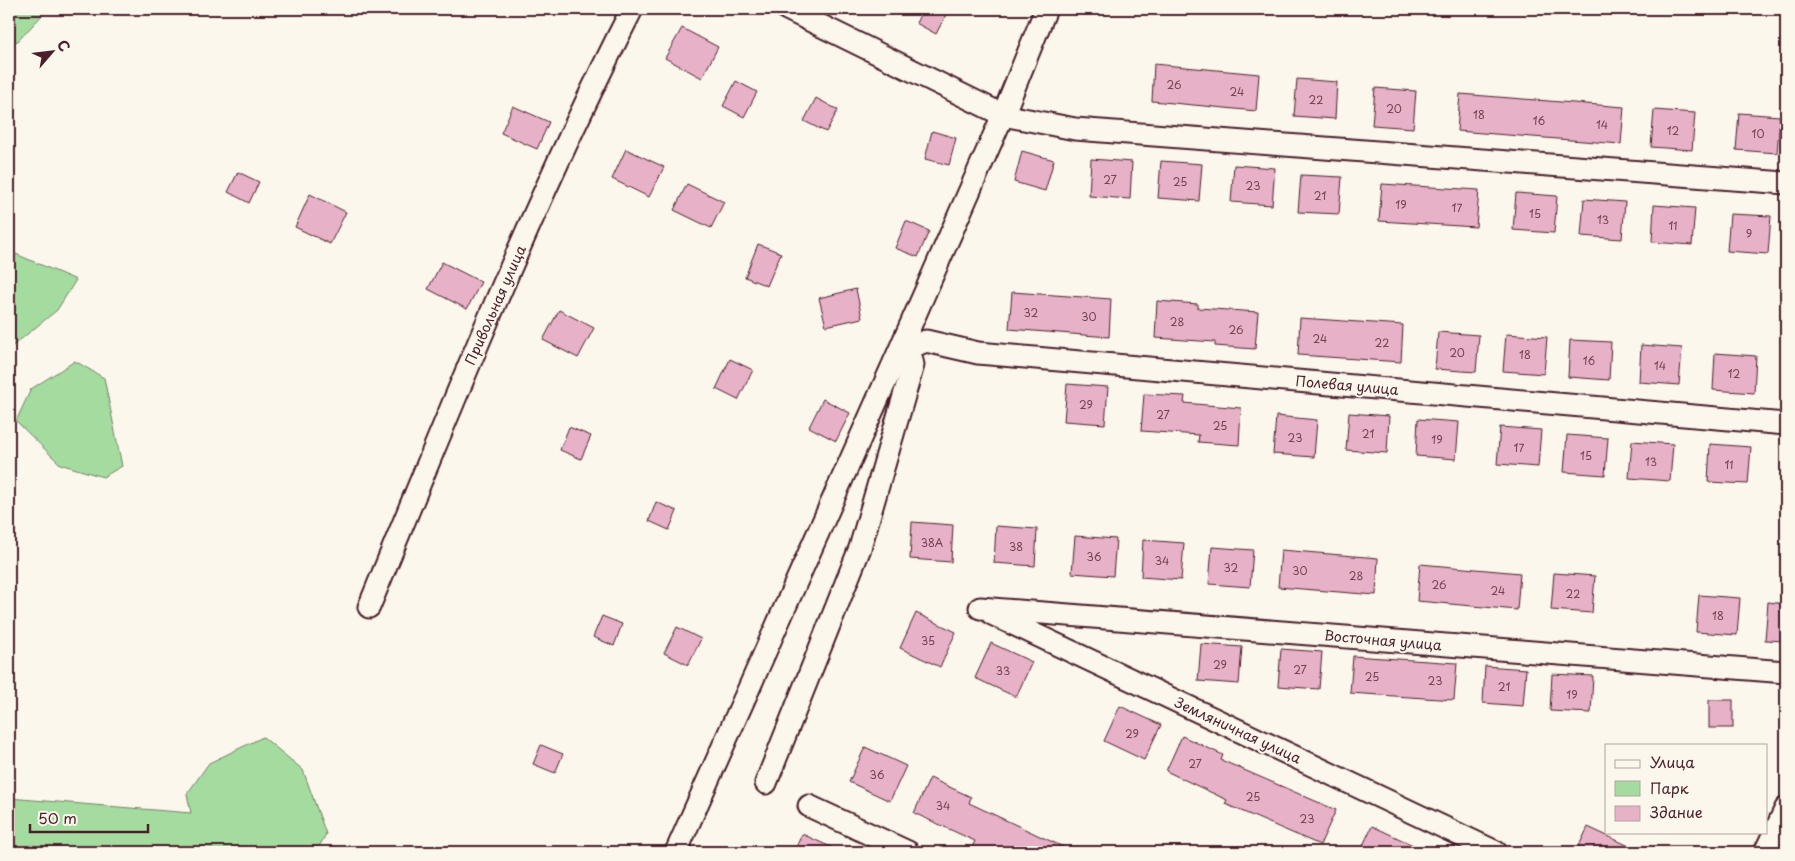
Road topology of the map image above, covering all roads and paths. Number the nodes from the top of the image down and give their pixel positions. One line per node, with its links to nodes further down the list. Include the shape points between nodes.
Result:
1 (632, 9): 8 (street, Привольная улица, via 586,100 473,354)
2 (787, 9): 4 (street)
3 (1046, 9): 4 (street)
4 (1003, 115): 5 (street, via 1075,129); 6 (street)
5 (1786, 183)
6 (907, 344): 7 (street, Полевая улица, via 926,341 978,353); 11 (street, via 913,365 860,548); 14 (street)
7 (1786, 424)
8 (369, 607)
9 (980, 608): 10 (street, Восточная улица); 16 (street, Земляничная улица)
10 (1786, 672)
11 (766, 783)
12 (810, 806): 15 (street)
13 (1786, 808): 17 (street)
14 (676, 852)
15 (908, 852)
16 (1496, 852)
17 (1765, 852)

